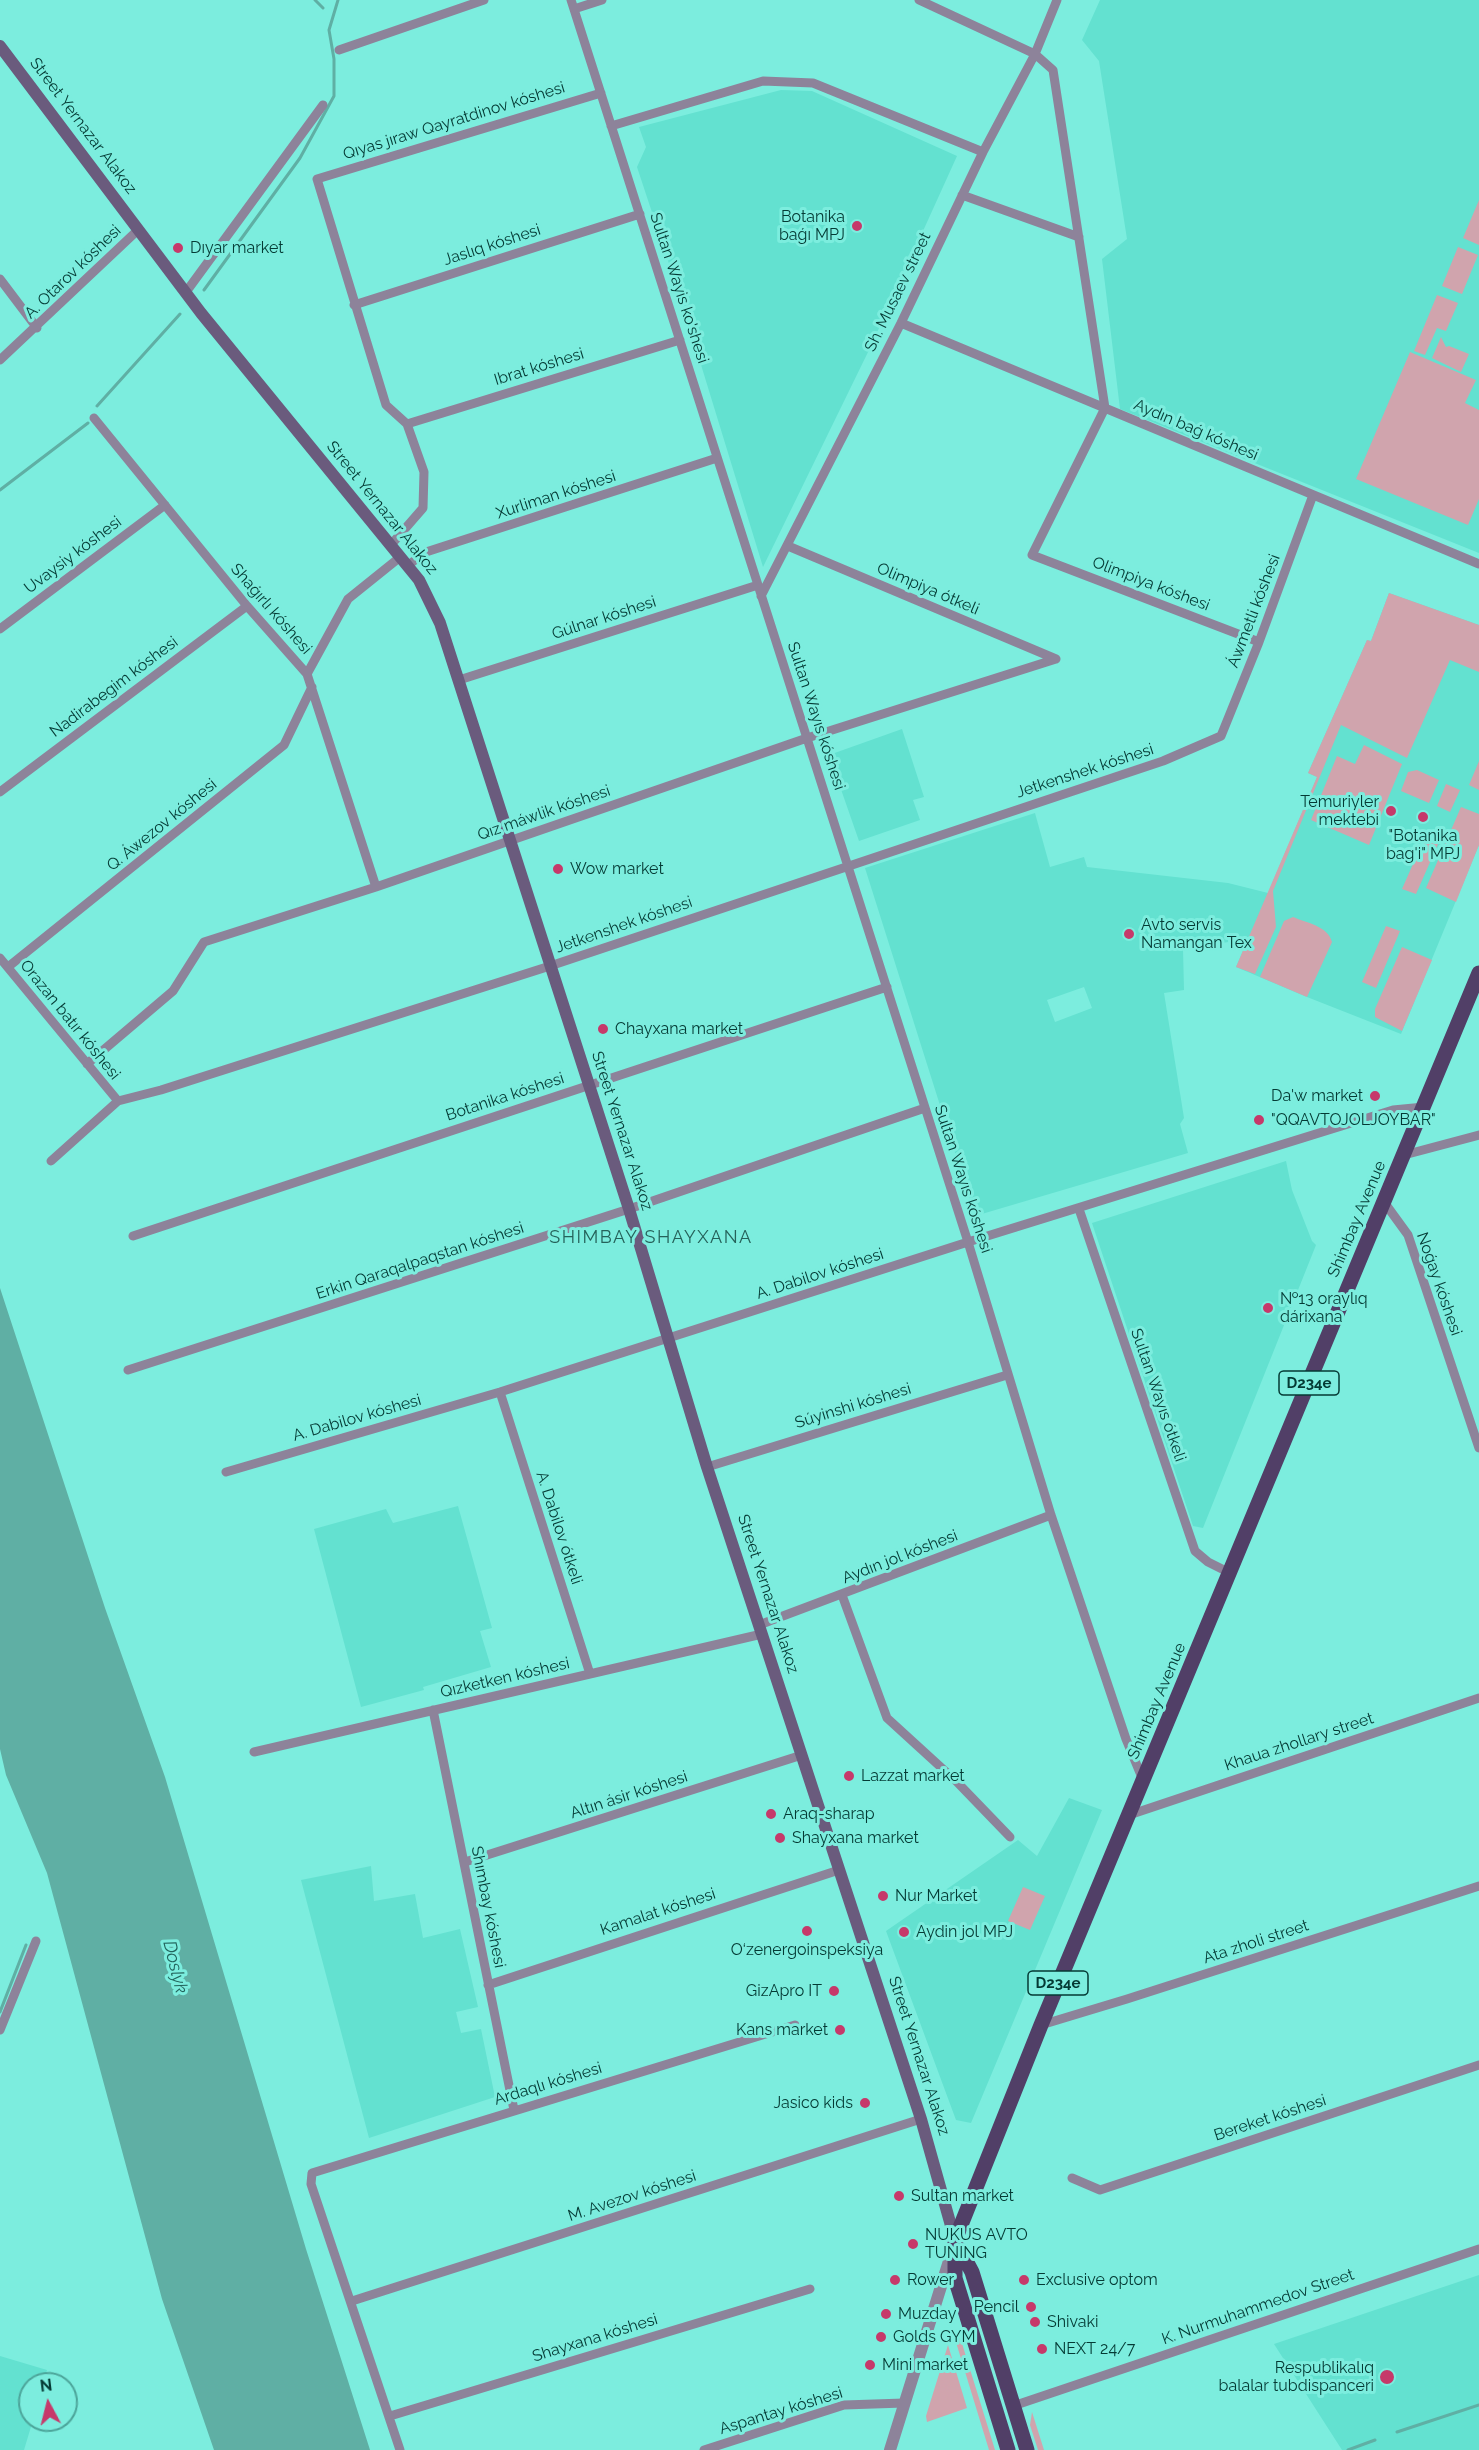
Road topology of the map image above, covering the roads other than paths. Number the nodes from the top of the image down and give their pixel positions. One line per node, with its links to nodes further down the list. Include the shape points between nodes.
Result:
1 (484, 0): 7 (street)
2 (602, 0): 5 (street)
3 (919, 0): 8 (street)
4 (1057, 0): 8 (street, Sh. Musaev street)
5 (572, 4): 9 (street, Sultan Wayis ko'shesi)
6 (0, 46): 15 (main road, Street Yernazar Alakoz)
7 (339, 50)
8 (1035, 54): 12 (street, Sh. Musaev street); 16 (street, via 1053,70)
9 (601, 93): 11 (street, Sultan Wayis ko'shesi); 19 (street, Qıyas jıraw Qayratdinov kóshesi, via 317,178)
10 (323, 105): 18 (street)
11 (611, 126): 12 (street, via 764,81 813,83); 14 (street, Sultan Wayis ko'shesi)
12 (983, 152): 13 (street, Sh. Musaev street)
13 (962, 195): 16 (street); 20 (street, Sh. Musaev street)
14 (640, 214): 19 (street, Jaslıq kóshesi); 22 (street, Sultan Wayis ko'shesi)
15 (139, 229): 18 (main road, Street Yernazar Alakoz); 21 (street, A. Otarov kóshesi)
16 (1079, 237): 24 (street)
17 (0, 279): 21 (street)
18 (186, 292): 30 (main road, Street Yernazar Alakoz)
19 (354, 305): 26 (street, via 386,405)
20 (901, 323): 24 (street, Aydın baǵ kóshesi); 31 (street, Sh. Musaev street)
21 (37, 328): 23 (street, A. Otarov kóshesi)
22 (680, 340): 26 (street, Ibrat kóshesi); 27 (street, Sultan Wayis ko'shesi)
23 (0, 360)
24 (1105, 408): 28 (street, Aydın baǵ kóshesi); 38 (street, Olimpiya kóshesi, via 1032,555)
25 (94, 418): 29 (street, Shaǵırlı kóshesi)
26 (407, 424): 30 (street, via 424,472 423,508)
27 (717, 458): 32 (street, Xurliman kóshesi); 34 (street, Sultan Wayis ko'shesi)
28 (1313, 495): 33 (street, Aydın baǵ kóshesi); 38 (street, Áwmetli kóshesi)
29 (165, 505): 36 (street, Shaǵırlı kóshesi); 37 (street, Uvaysiy kóshesi)
30 (390, 546): 32 (main road, Street Yernazar Alakoz)
31 (788, 546): 35 (street, Sh. Musaev street); 39 (street, Olimpiya ótkeli)
32 (403, 562): 40 (street, Xurliman kóshesi, via 348,599); 41 (main road, Street Yernazar Alakoz, via 419,580 440,623)
33 (1479, 564)
34 (758, 585): 35 (street, Sultan Wayıs kóshesi); 41 (street, Gúlnar kóshesi)
35 (761, 596): 44 (street, Sultan Wayıs kóshesi)
36 (247, 606): 40 (street, Shaǵırlı kóshesi); 45 (street, Nadirabegim kóshesi)
37 (0, 629)
38 (1259, 642): 43 (street, Áwmetli kóshesi)
39 (1056, 659): 44 (street, Qız máwlik kóshesi)
40 (307, 674): 42 (street, Shaǵırlı kóshesi)
41 (459, 680): 46 (main road, Street Yernazar Alakoz)
42 (312, 687): 48 (street, Shaǵırlı kóshesi); 51 (street, Q. Áwezov kóshesi, via 284,746)
43 (1221, 736): 47 (street, Jetkenshek kóshesi, via 1163,761)
44 (807, 738): 46 (street, Qız máwlik kóshesi); 47 (street, Sultan Wayıs kóshesi)
45 (0, 792)
46 (510, 841): 48 (street, Qız máwlik kóshesi); 50 (main road, Street Yernazar Alakoz)
47 (848, 866): 50 (street, Jetkenshek kóshesi); 53 (street, Sultan Wayıs kóshesi)
48 (376, 887): 54 (street, Qız máwlik kóshesi, via 204,942 173,991)
49 (0, 958): 51 (street, Orazan batır kóshesi)
50 (550, 966): 55 (main road, Street Yernazar Alakoz); 56 (street, Jetkenshek kóshesi)
51 (8, 967): 54 (street, Orazan batır kóshesi)
52 (1479, 973): 57 (main road, Shimbay Avenue / D234e)
53 (887, 987): 55 (street, Botanika kóshesi); 58 (street, Sultan Wayıs kóshesi)
54 (87, 1064): 56 (street, Orazan batır kóshesi)
55 (589, 1085): 63 (main road, Street Yernazar Alakoz); 65 (street, Botanika kóshesi)
56 (118, 1101): 61 (street, Jetkenshek kóshesi)
57 (1424, 1107): 60 (main road, Shimbay Avenue / D234e); 64 (street, A. Dabilov kóshesi, via 1393,1110)
58 (925, 1108): 63 (street, Erkin Qaraqalpaqstan kóshesi); 66 (street, Sultan Wayıs kóshesi)
59 (1479, 1135): 60 (street)
60 (1404, 1155): 62 (main road, Shimbay Avenue / D234e)
61 (51, 1161)
62 (1384, 1202): 71 (street, Noǵay kóshesi, via 1408,1235); 75 (main road, Shimbay Avenue / D234e)
63 (629, 1209): 67 (main road, Street Yernazar Alakoz); 68 (street, Erkin Qaraqalpaqstan kóshesi)
64 (1079, 1209): 66 (street, A. Dabilov kóshesi); 75 (street, Sultan Wayıs ótkeli, via 1195,1551)
65 (133, 1236)
66 (968, 1242): 67 (street, A. Dabilov kóshesi); 69 (street, Sultan Wayıs kóshesi)
67 (669, 1339): 70 (street, A. Dabilov kóshesi); 72 (main road, Street Yernazar Alakoz)
68 (128, 1370)
69 (1007, 1375): 72 (street, Súyinshi kóshesi); 74 (street, Sultan Wayıs kóshesi)
70 (500, 1392): 73 (street, A. Dabilov kóshesi); 78 (street, A. Dabilov ótkeli)
71 (1479, 1448)
72 (707, 1467): 77 (main road, Street Yernazar Alakoz)
73 (226, 1472)
74 (1051, 1515): 76 (street, Aydın jol kóshesi); 83 (street, Sultan Wayıs kóshesi)
75 (1230, 1573): 83 (main road, Shimbay Avenue / D234e)
76 (842, 1595): 77 (street, Aydın jol kóshesi); 85 (street, via 887,1718)
77 (761, 1630): 78 (street, Qızketken kóshesi); 82 (main road, Street Yernazar Alakoz)
78 (590, 1674): 80 (street, Qızketken kóshesi)
79 (1479, 1698): 84 (street, Khaua zhollary street)
80 (432, 1710): 81 (street, Qızketken kóshesi); 86 (street, Shımbay kóshesi)
81 (254, 1752)
82 (802, 1755): 86 (street, Altın ásir kóshesi); 87 (main road, Street Yernazar Alakoz)
83 (1143, 1780): 84 (main road, Shimbay Avenue / D234e)
84 (1128, 1815): 92 (main road, Shimbay Avenue / D234e)
85 (1010, 1837)
86 (465, 1862): 90 (street, Shımbay kóshesi)
87 (839, 1870): 90 (street, Kamalat kóshesi); 96 (main road, Street Yernazar Alakoz)
88 (1479, 1886): 92 (street, Ata zholi street)
89 (36, 1941): 93 (street)
90 (488, 1985): 95 (street, Shımbay kóshesi)
91 (795, 2025): 95 (street, Ardaqlı kóshesi)
92 (1041, 2025): 98 (main road, Shimbay Avenue / D234e)
93 (0, 2030)
94 (1479, 2065): 97 (street, Bereket kóshesi, via 1100,2190)
95 (514, 2110): 101 (street, Ardaqlı kóshesi, via 312,2173 311,2184)
96 (921, 2119): 98 (main road, Street Yernazar Alakoz); 101 (street, M. Avezov kóshesi)
97 (1072, 2178)
98 (955, 2240): 102 (street, Shimbay Avenue / D234e); 103 (main road, Street Yernazar Alakoz, via 972,2272); 108 (main road, Street Yernazar Alakoz, via 955,2278)
99 (1479, 2249): 103 (street, K. Nurmuhammedov Street)
100 (810, 2289): 104 (street, Shayxana kóshesi)
101 (352, 2301): 104 (street)
102 (904, 2403): 106 (street, Aspantay kóshesi, via 844,2405); 107 (street, Shimbay Avenue / D234e)
103 (1013, 2406): 109 (main road, Street Yernazar Alakoz)
104 (390, 2416): 105 (street)
105 (400, 2450)
106 (704, 2450)
107 (890, 2450)
108 (1008, 2450)
109 (1027, 2450)

